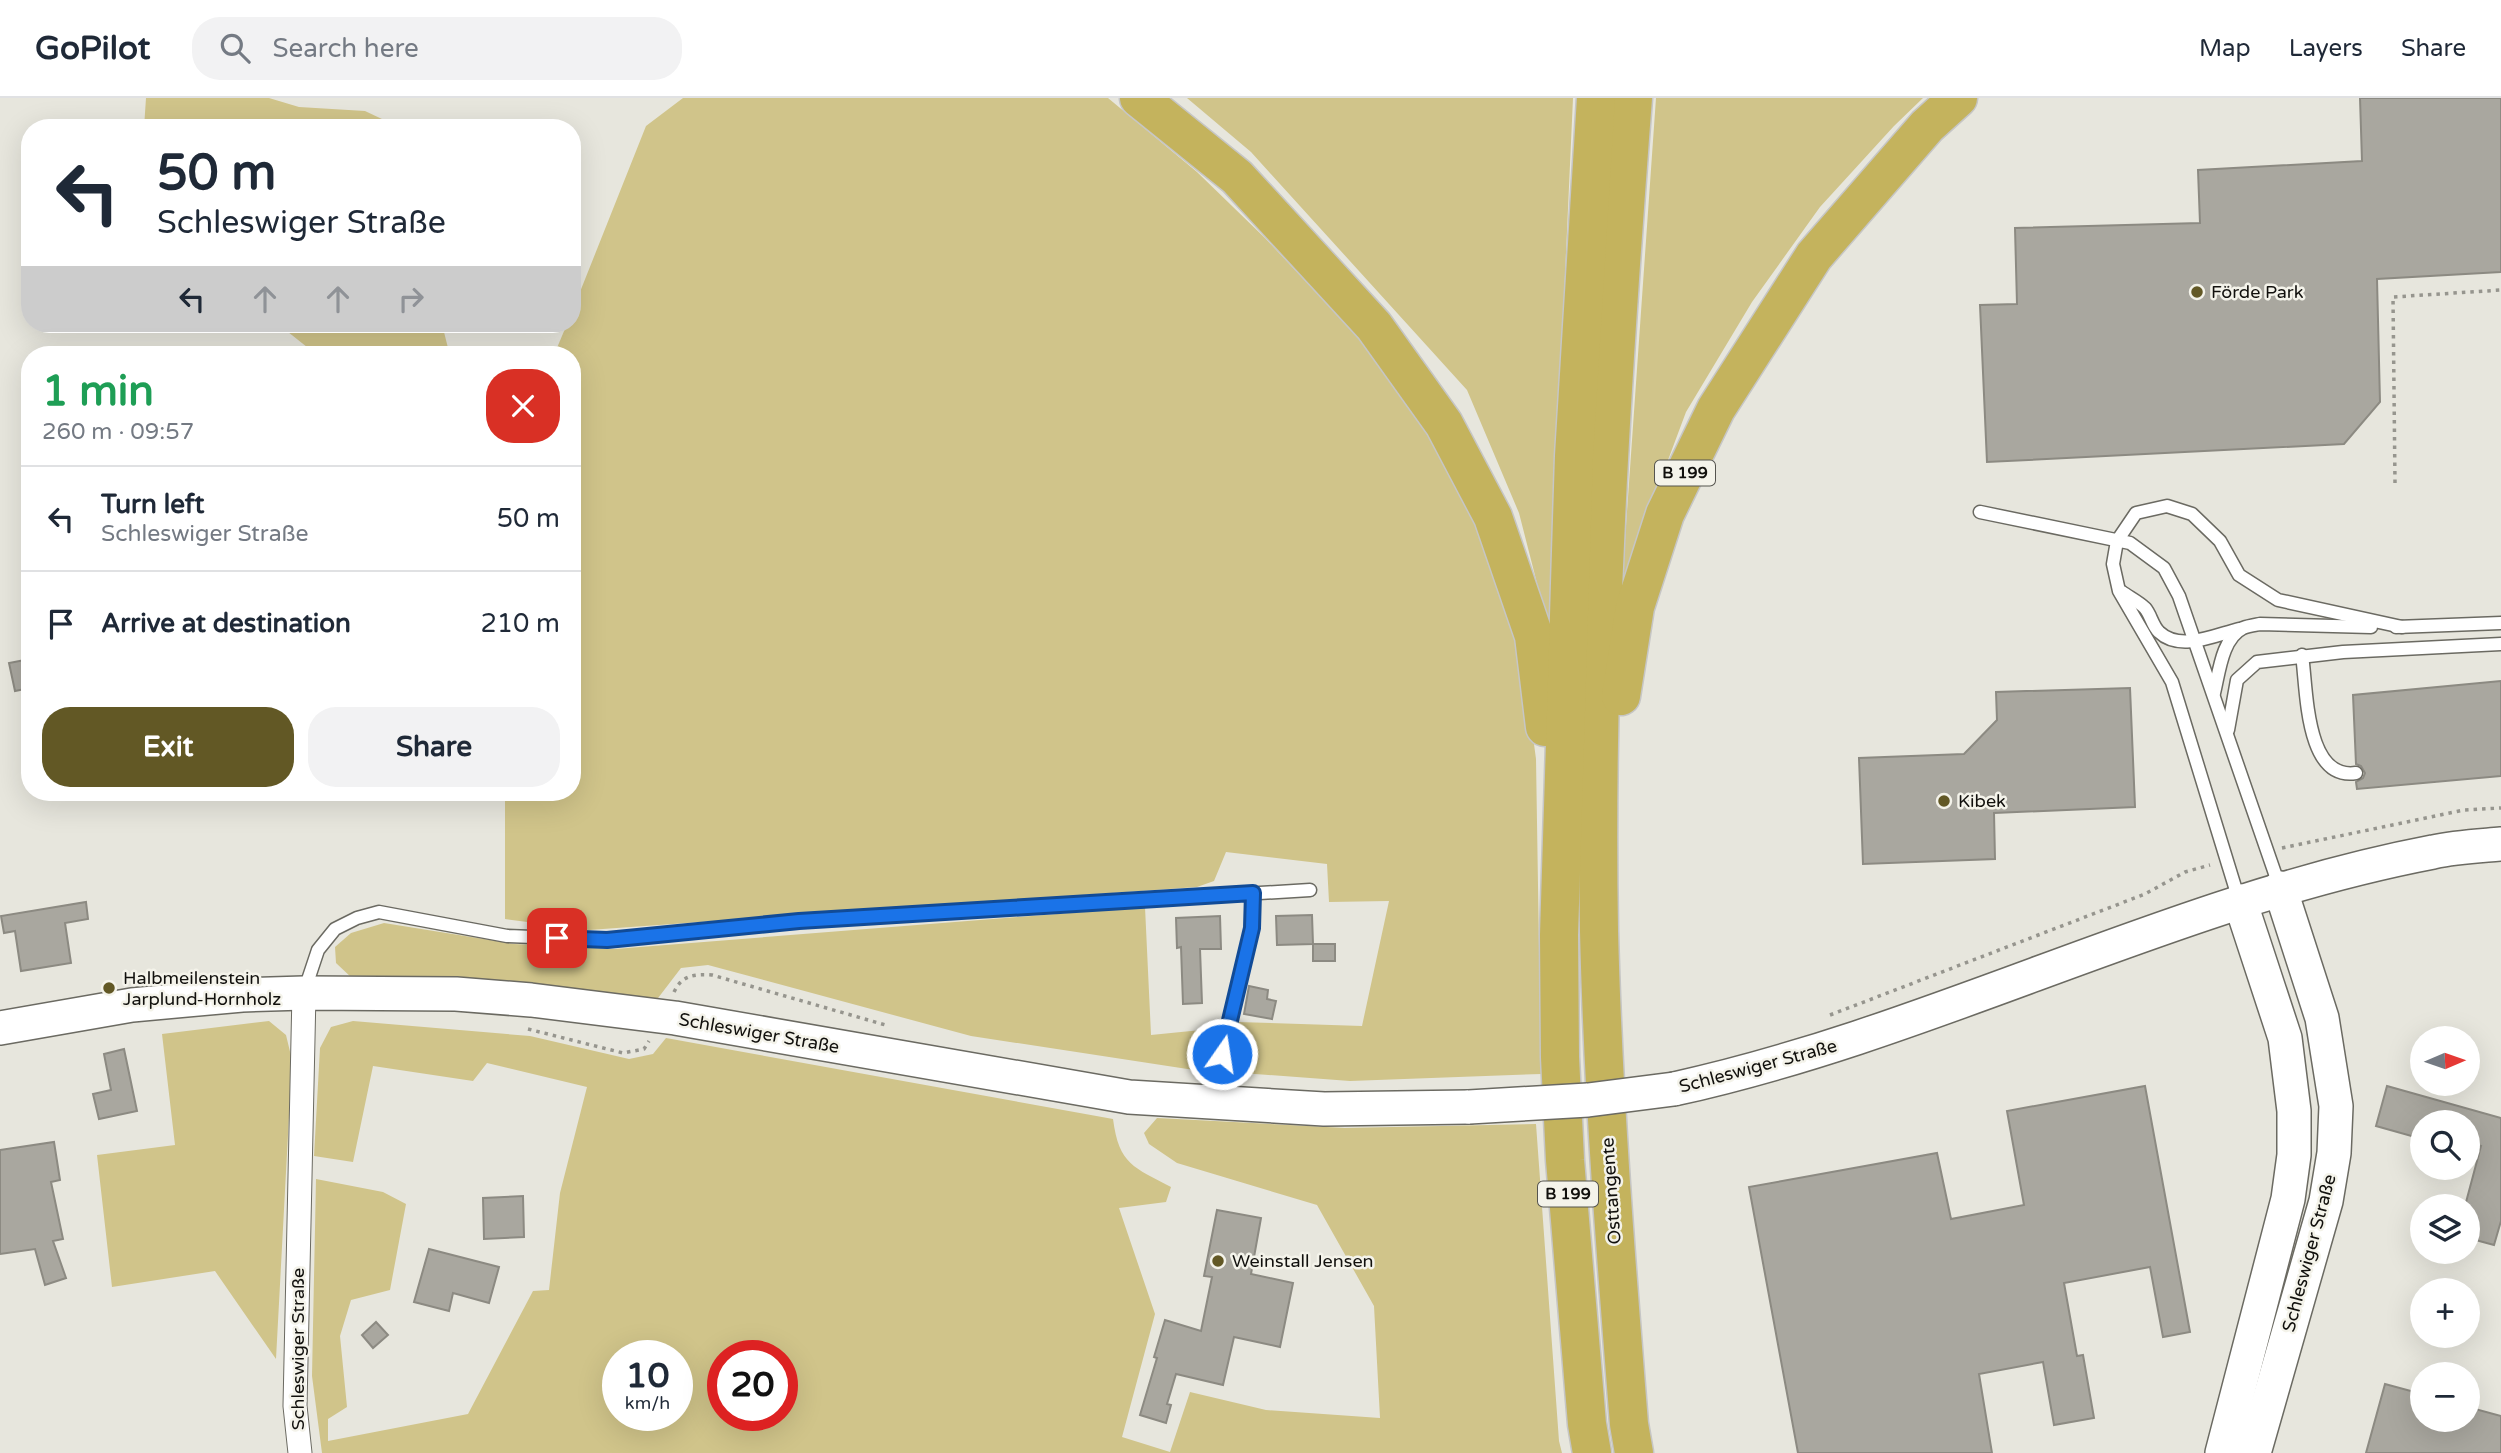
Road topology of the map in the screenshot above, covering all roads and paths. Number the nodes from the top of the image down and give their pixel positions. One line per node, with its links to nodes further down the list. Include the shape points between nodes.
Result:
1 (1139, 98): 28 (highway, via 1237,177 1374,326 1444,425 1493,517 1534,636)
2 (1596, 98): 28 (highway, B 199, via 1574,456)
3 (1633, 98): 27 (highway, via 1608,457)
4 (1958, 98): 27 (highway, B 199, via 1927,126 1814,256 1716,409 1665,514 1635,607)
5 (2501, 290): 6 (path, via 2393,296)
6 (2395, 482)
7 (1980, 512): 8 (lane)
8 (2117, 541): 9 (lane, via 2113,565); 11 (lane, via 2136,513 2167,506 2192,514 2220,541 2239,575 2278,600); 13 (lane, via 2130,543 2164,568)
9 (2119, 591): 13 (lane, via 2144,608 2167,638); 22 (lane, via 2172,682)
10 (2501, 623): 11 (lane)
11 (2402, 627): 12 (lane, via 2260,624)
12 (2242, 628): 13 (lane); 16 (lane, via 2225,651)
13 (2195, 640): 16 (lane)
14 (2501, 644): 15 (lane)
15 (2302, 655): 17 (lane, via 2257,662 2237,680); 18 (lane, via 2314,742 2330,768)
16 (2214, 695): 17 (lane)
17 (2227, 734): 21 (lane)
18 (2356, 773)
19 (2501, 808): 21 (path, via 2464,810)
20 (2501, 844): 23 (main road, Schleswiger Straße, via 2434,851)
21 (2267, 851): 23 (lane)
22 (2228, 861): 26 (lane); 31 (path, via 2185,872 2145,894)
23 (2280, 888): 26 (main road, Schleswiger Straße); 41 (main road, Schleswiger Straße, via 2322,1018 2336,1106 2334,1153 2326,1201)
24 (1310, 890): 25 (lane, Schleswiger Straße)
25 (1253, 893): 29 (lane, Schleswiger Straße, via 799,921 607,940 507,936 379,912 335,929 318,950); 36 (lane, via 1252,928)
26 (2240, 901): 36 (main road, Schleswiger Straße, bridge, via 1852,1040 1674,1089 1469,1107 1324,1109); 40 (main road, Schleswiger Straße, via 2285,1038 2294,1155 2288,1199)
27 (1599, 929): 39 (highway, Osttangente / B 199, via 1607,1149)
28 (1559, 935): 38 (highway, B 199, via 1564,1160)
29 (304, 992): 33 (main road, Schleswiger Straße, via 132,1005); 36 (main road, Schleswiger Straße, via 531,1000 675,1018 1129,1097); 37 (street, Schleswiger Straße, via 295,1406)
30 (670, 1000): 32 (path, via 686,977 712,975)
31 (1827, 1016)
32 (891, 1026)
33 (0, 1028)
34 (519, 1028): 35 (path, via 623,1053 644,1049)
35 (653, 1037)
36 (1211, 1103)
37 (300, 1453)
38 (1592, 1453)
39 (1634, 1453)
40 (2222, 1453)
41 (2254, 1453)

